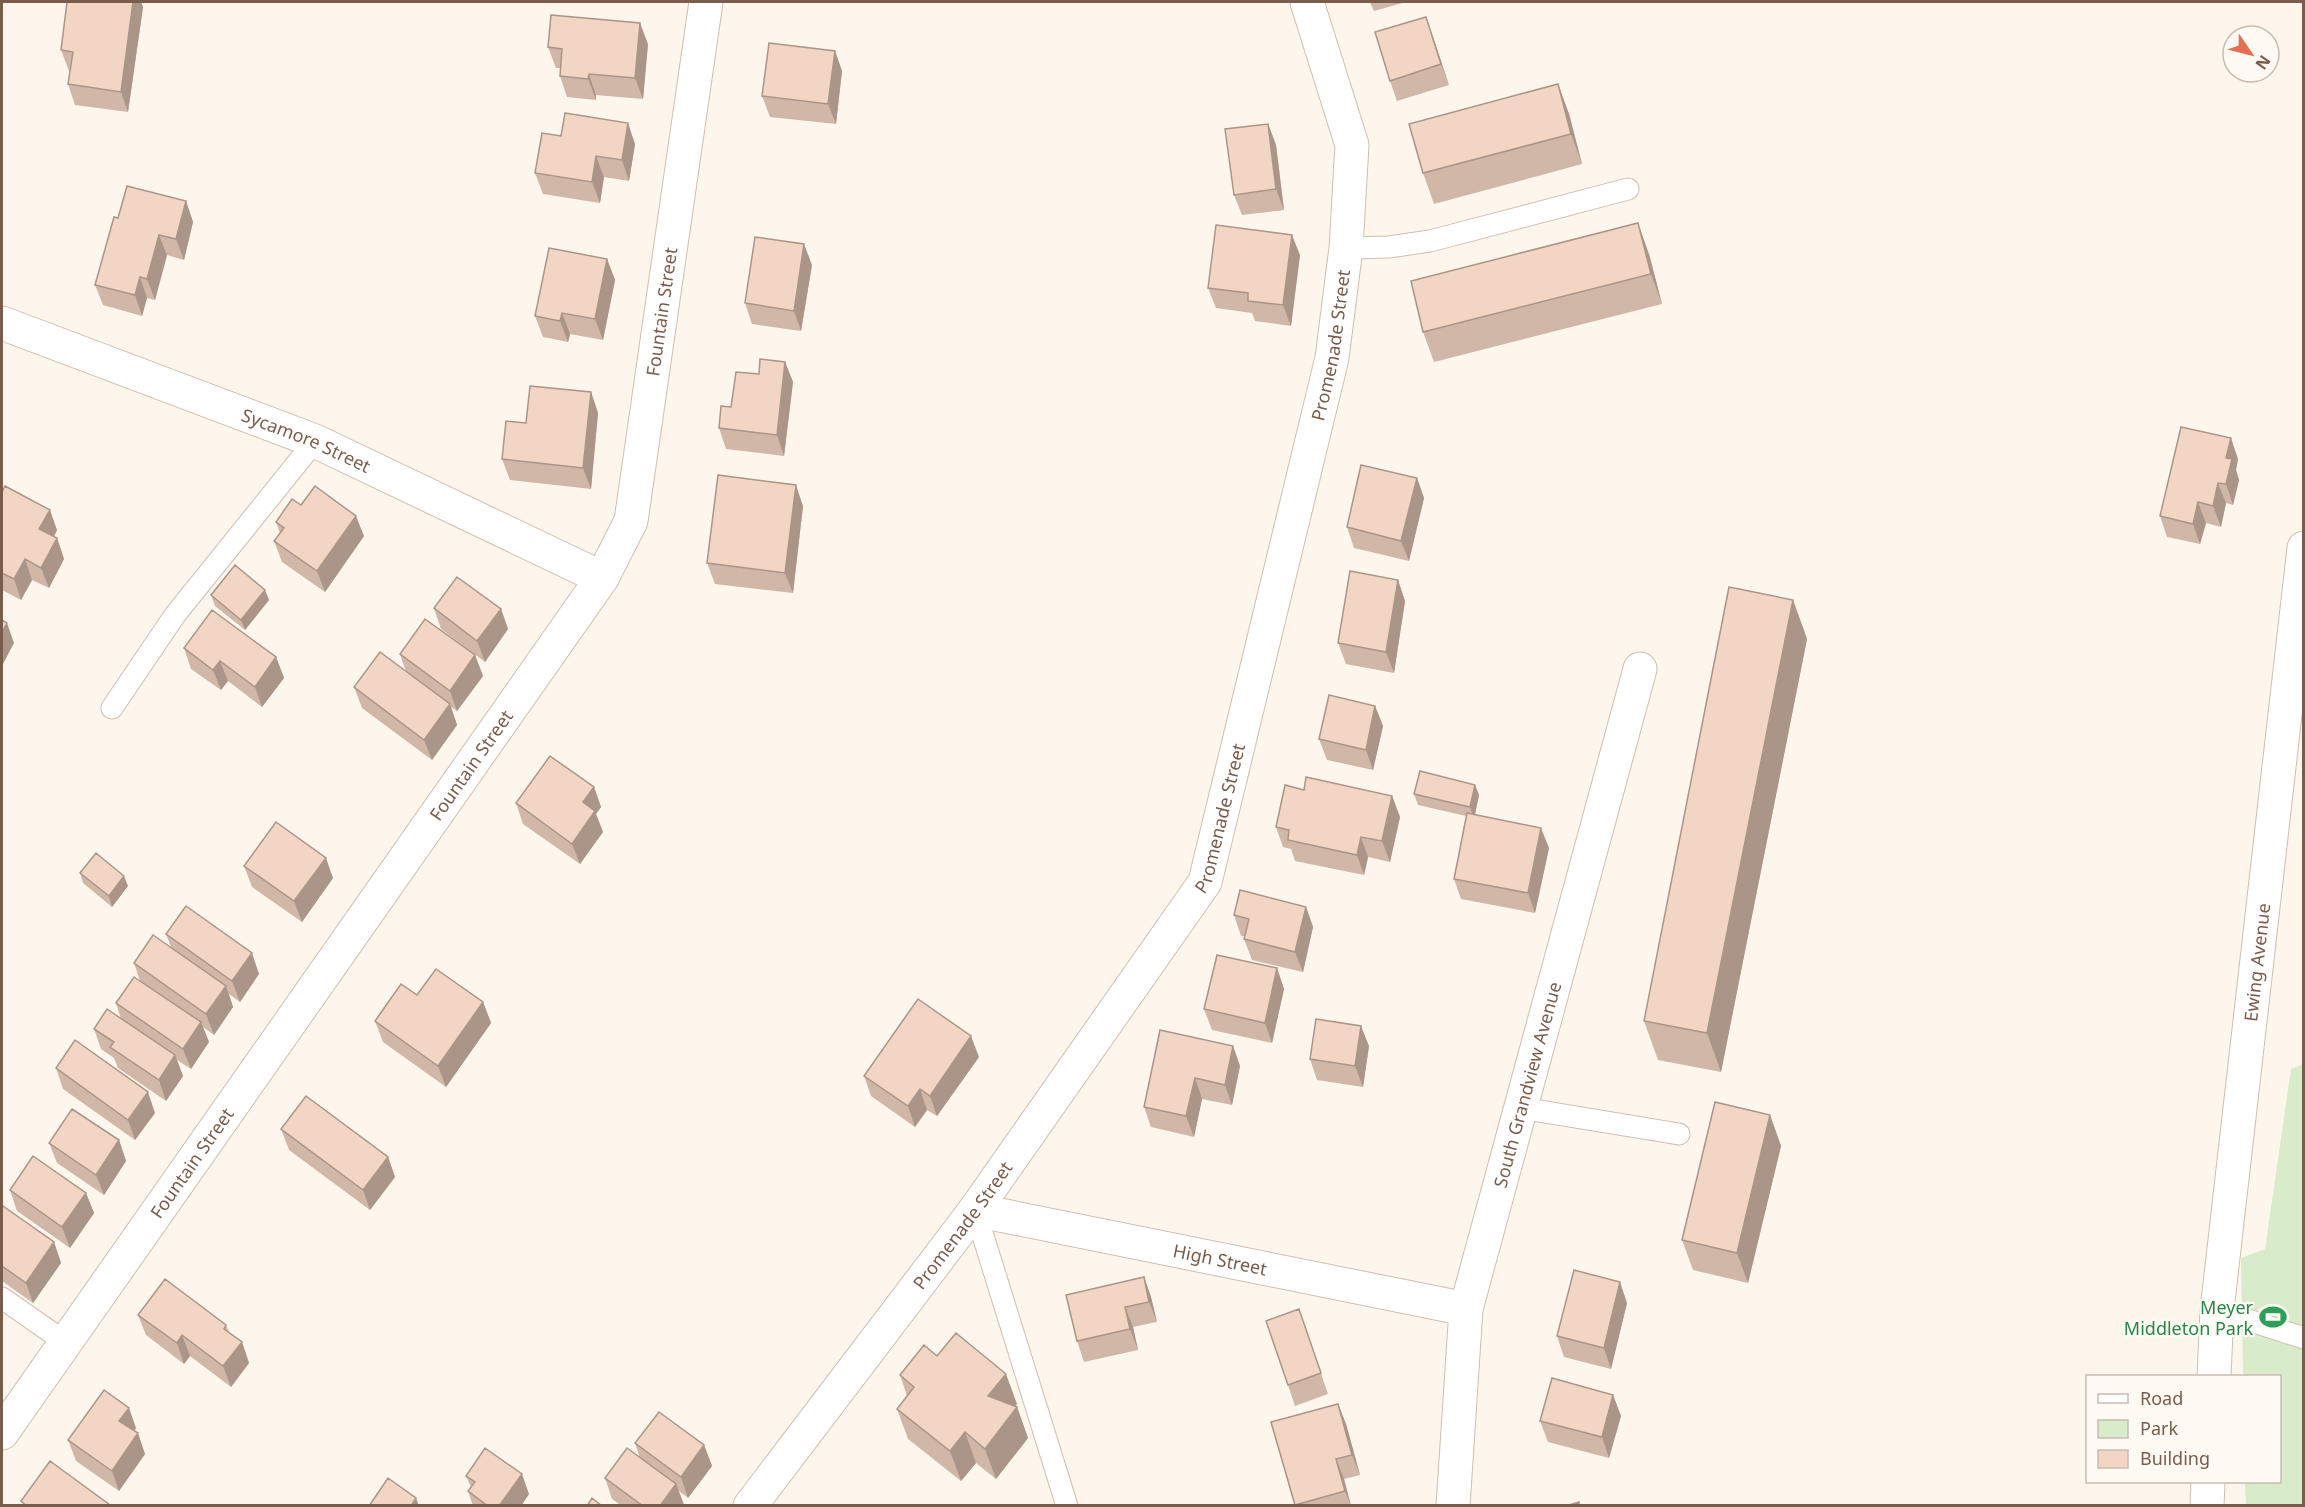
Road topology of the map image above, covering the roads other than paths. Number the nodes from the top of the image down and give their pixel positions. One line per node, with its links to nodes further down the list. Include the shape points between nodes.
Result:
1 (706, 2): 8 (street, Fountain Street, via 631,521)
2 (1307, 2): 4 (street, Promenade Street, via 1352,145)
3 (1628, 189): 4 (lane, via 1430,241)
4 (1346, 248): 13 (street, Promenade Street, via 1332,358 1205,882)
5 (2, 323): 6 (street, Sycamore Street)
6 (315, 441): 8 (street, Sycamore Street); 10 (lane, via 176,615)
7 (2304, 548): 16 (street, Ewing Avenue)
8 (602, 578): 18 (street, Fountain Street)
9 (1640, 669): 11 (street, South Grandview Avenue)
10 (112, 708)
11 (1521, 1108): 12 (lane); 15 (street, South Grandview Avenue)
12 (1679, 1134)
13 (975, 1210): 15 (street, High Street); 22 (street, Promenade Street); 23 (lane)
14 (2, 1298): 18 (lane)
15 (1466, 1309): 24 (street, South Grandview Avenue)
16 (2217, 1310): 17 (lane); 19 (street, Ewing Avenue)
17 (2304, 1338)
18 (65, 1342): 20 (street, Fountain Street)
19 (2214, 1375)
20 (2, 1433)
21 (2208, 1483): 25 (street)
22 (750, 1506)
23 (1067, 1506)
24 (1453, 1506)
25 (2207, 1506)

